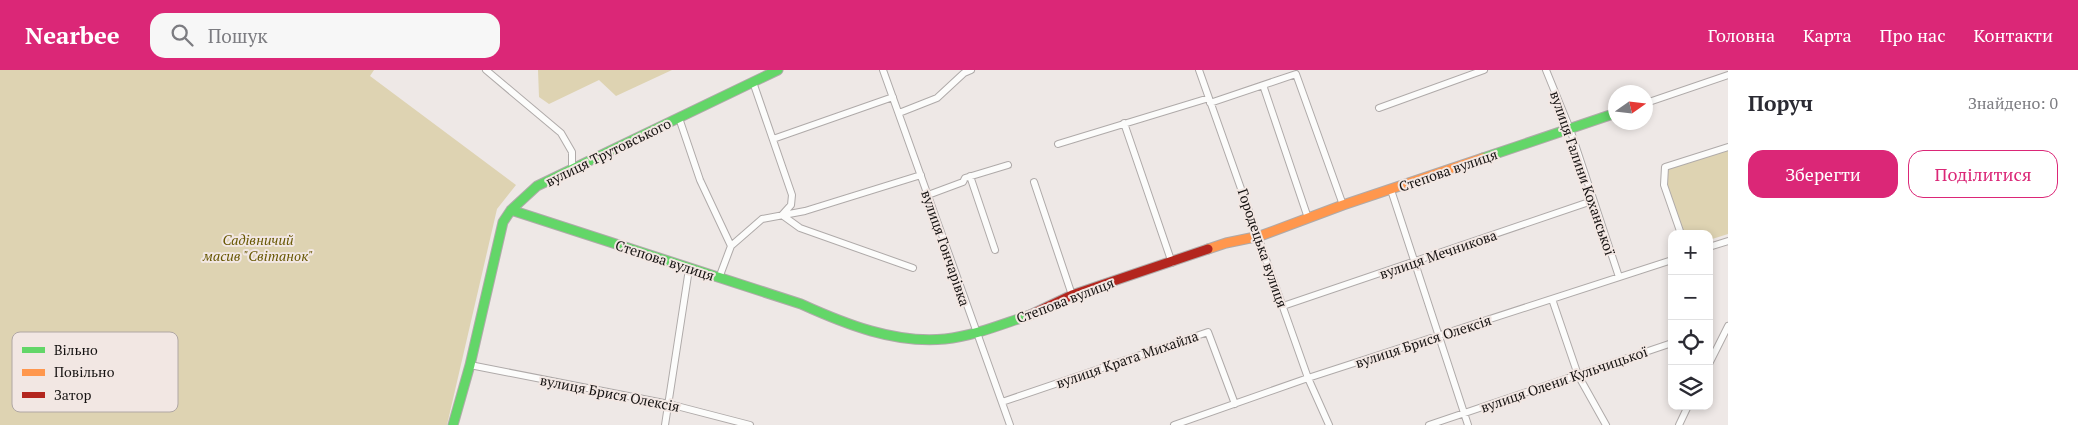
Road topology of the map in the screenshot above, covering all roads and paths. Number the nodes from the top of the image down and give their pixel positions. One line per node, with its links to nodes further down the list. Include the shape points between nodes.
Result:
1 (486, 70): 24 (street, via 561,133 572,152)
2 (778, 70): 9 (street, вулиця Трутовського)
3 (883, 70): 11 (street, вулиця Гончарівка)
4 (971, 70): 15 (street, via 936,98)
5 (1199, 70): 12 (street, Городецька вулиця)
6 (1484, 70): 14 (street)
7 (1546, 70): 19 (street, вулиця Галини Коханської)
8 (1728, 75): 13 (street)
9 (753, 82): 17 (street, вулиця Трутовського); 20 (street)
10 (1263, 85): 12 (street); 31 (street, via 1296,74); 34 (street)
11 (893, 97): 15 (street, вулиця Гончарівка); 20 (street)
12 (1210, 100): 18 (street); 36 (street, Городецька вулиця)
13 (1653, 101)
14 (1378, 108)
15 (899, 113): 25 (street, вулиця Гончарівка)
16 (1608, 116): 19 (street, Степова вулиця)
17 (680, 118): 24 (street, вулиця Трутовського); 38 (street, via 700,180)
18 (1124, 123): 21 (street); 43 (street)
19 (1570, 129): 28 (street, Степова вулиця); 30 (street, вулиця Галини Коханської)
20 (773, 139): 33 (street, via 792,195 791,205)
21 (1058, 144)
22 (1728, 147): 35 (street, via 1665,167 1664,185)
23 (1008, 164): 26 (street)
24 (572, 168): 32 (street, вулиця Трутовського, via 537,186)
25 (921, 175): 29 (street, вулиця Гончарівка); 33 (street, via 805,211)
26 (970, 176): 29 (street, via 963,182); 40 (street)
27 (1034, 182): 48 (street)
28 (1391, 190): 31 (street, Степова вулиця); 42 (street)
29 (928, 195): 52 (street, вулиця Гончарівка)
30 (1592, 201): 42 (street, вулиця Мечникова); 46 (street, вулиця Галини Коханської)
31 (1343, 205): 34 (street, Степова вулиця)
32 (511, 210): 45 (street, Степова вулиця); 58 (street, вулиця Трутовського, via 503,222)
33 (782, 215): 38 (street, via 762,219); 44 (street, via 800,228)
34 (1308, 218): 36 (street, Степова вулиця)
35 (1679, 230)
36 (1260, 236): 43 (street, Степова вулиця, via 1226,243); 50 (street, Городецька вулиця)
37 (1728, 241): 39 (street)
38 (730, 246): 47 (street)
39 (1713, 246)
40 (995, 250)
41 (1668, 261): 46 (street, вулиця Брися Олексія)
42 (1415, 262): 50 (street, вулиця Мечникова); 53 (street)
43 (1172, 263): 48 (street, Степова вулиця)
44 (913, 268)
45 (689, 269): 47 (street, Степова вулиця); 62 (street)
46 (1619, 277): 49 (street, вулиця Брися Олексія)
47 (720, 278): 52 (street, Степова вулиця, via 801,304 842,324 885,334 909,339 945,339)
48 (1072, 295): 52 (street, Степова вулиця, via 1040,312)
49 (1552, 299): 53 (street, вулиця Брися Олексія); 59 (street)
50 (1283, 306): 60 (street, Городецька вулиця)
51 (1728, 326): 56 (street)
52 (976, 333): 61 (street, вулиця Гончарівка)
53 (1438, 337): 60 (street, вулиця Брися Олексія); 65 (street)
54 (1668, 344): 59 (street, вулиця Олени Кульчицької)
55 (1713, 348): 56 (street)
56 (1716, 349): 57 (street)
57 (1713, 355)
58 (470, 366): 62 (street, вулиця Брися Олексія); 66 (street, вулиця Трутовського)
59 (1578, 375): 65 (street, вулиця Олени Кульчицької); 74 (street)
60 (1308, 378): 63 (street, вулиця Брися Олексія); 71 (street, Городецька вулиця)
61 (1002, 402): 63 (street, вулиця Крата Михайла, via 1208,332); 69 (street, вулиця Гончарівка)
62 (669, 404): 67 (street); 68 (street, вулиця Брися Олексія)
63 (1235, 404): 70 (street, вулиця Брися Олексія)
64 (1686, 410): 75 (street)
65 (1464, 413): 72 (street, вулиця Олени Кульчицької); 73 (street)
66 (453, 425)
67 (665, 425)
68 (750, 425)
69 (1010, 425)
70 (1174, 425)
71 (1329, 425)
72 (1429, 425)
73 (1468, 425)
74 (1606, 425)
75 (1679, 425)

